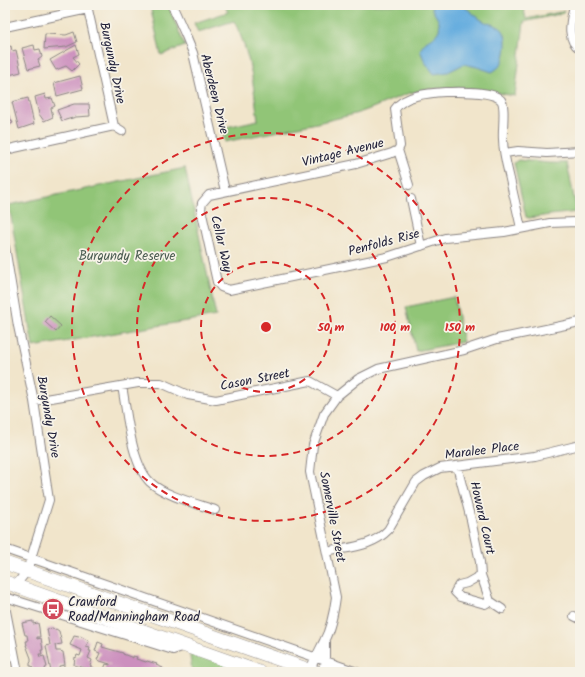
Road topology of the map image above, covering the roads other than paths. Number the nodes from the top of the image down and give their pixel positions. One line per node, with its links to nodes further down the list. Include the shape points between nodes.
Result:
1 (172, 5): 13 (street, Aberdeen Drive, via 192,53)
2 (574, 5): 5 (street, via 570,32 575,45)
3 (88, 7): 4 (street); 6 (street, Burgundy Drive)
4 (5, 27)
5 (580, 49)
6 (114, 126): 7 (street); 8 (street)
7 (122, 131)
8 (5, 150)
9 (398, 150): 11 (street, Vintage Avenue, via 400,142 394,109 398,104 434,93 459,92 478,93 501,100 504,105); 12 (street); 13 (street, Vintage Avenue, via 356,164)
10 (580, 152): 11 (street, via 548,153 518,150)
11 (505, 153): 16 (street, Vintage Avenue)
12 (409, 185)
13 (225, 191): 19 (street, Cellar Way, via 209,195 202,203 201,209 217,282)
14 (411, 199): 17 (street)
15 (580, 224): 16 (street, Penfolds Rise, via 550,223)
16 (521, 228): 17 (street, Penfolds Rise, via 445,238)
17 (421, 246): 19 (street, Penfolds Rise, via 387,257)
18 (5, 247): 23 (street, Burgundy Drive)
19 (225, 290)
20 (580, 322): 22 (street, Somerville Street, via 497,339 464,350 378,369 358,379)
21 (122, 386): 22 (street, Cason Street, via 161,383 188,395 216,400 310,381); 23 (street, Cason Street); 26 (street, via 134,450 140,467 150,482 168,494)
22 (337, 396): 28 (street, Somerville Street, via 324,414 313,445 310,472)
23 (34, 401): 29 (street, Burgundy Drive, via 49,500)
24 (580, 445): 25 (street, Maralee Place, via 535,456)
25 (457, 466): 28 (street, Maralee Place, via 440,468 416,482 388,530 375,541); 32 (street, Howard Court, via 471,520)
26 (214, 510)
27 (5, 549): 29 (street)
28 (327, 552): 38 (street, Somerville Street, via 336,597 334,614)
29 (32, 557): 31 (street, Burgundy Drive); 40 (street)
30 (5, 563): 31 (main road)
31 (27, 571): 33 (street, Burgundy Drive); 44 (main road)
32 (481, 575): 35 (street, Howard Court); 35 (street, Howard Court, via 459,585 455,592 460,597 485,604)
33 (10, 584): 39 (main road)
34 (5, 597): 39 (street, via 173,650)
35 (490, 601): 37 (street)
36 (5, 606): 42 (street)
37 (502, 609)
38 (325, 640): 40 (street, Somerville Street); 41 (street, Somerville Street)
39 (186, 646): 43 (main road)
40 (315, 657): 41 (street); 44 (street, Somerville Street)
41 (325, 661): 44 (street, Somerville Street); 45 (street)
42 (18, 672)
43 (259, 672)
44 (314, 672)
45 (357, 672)

